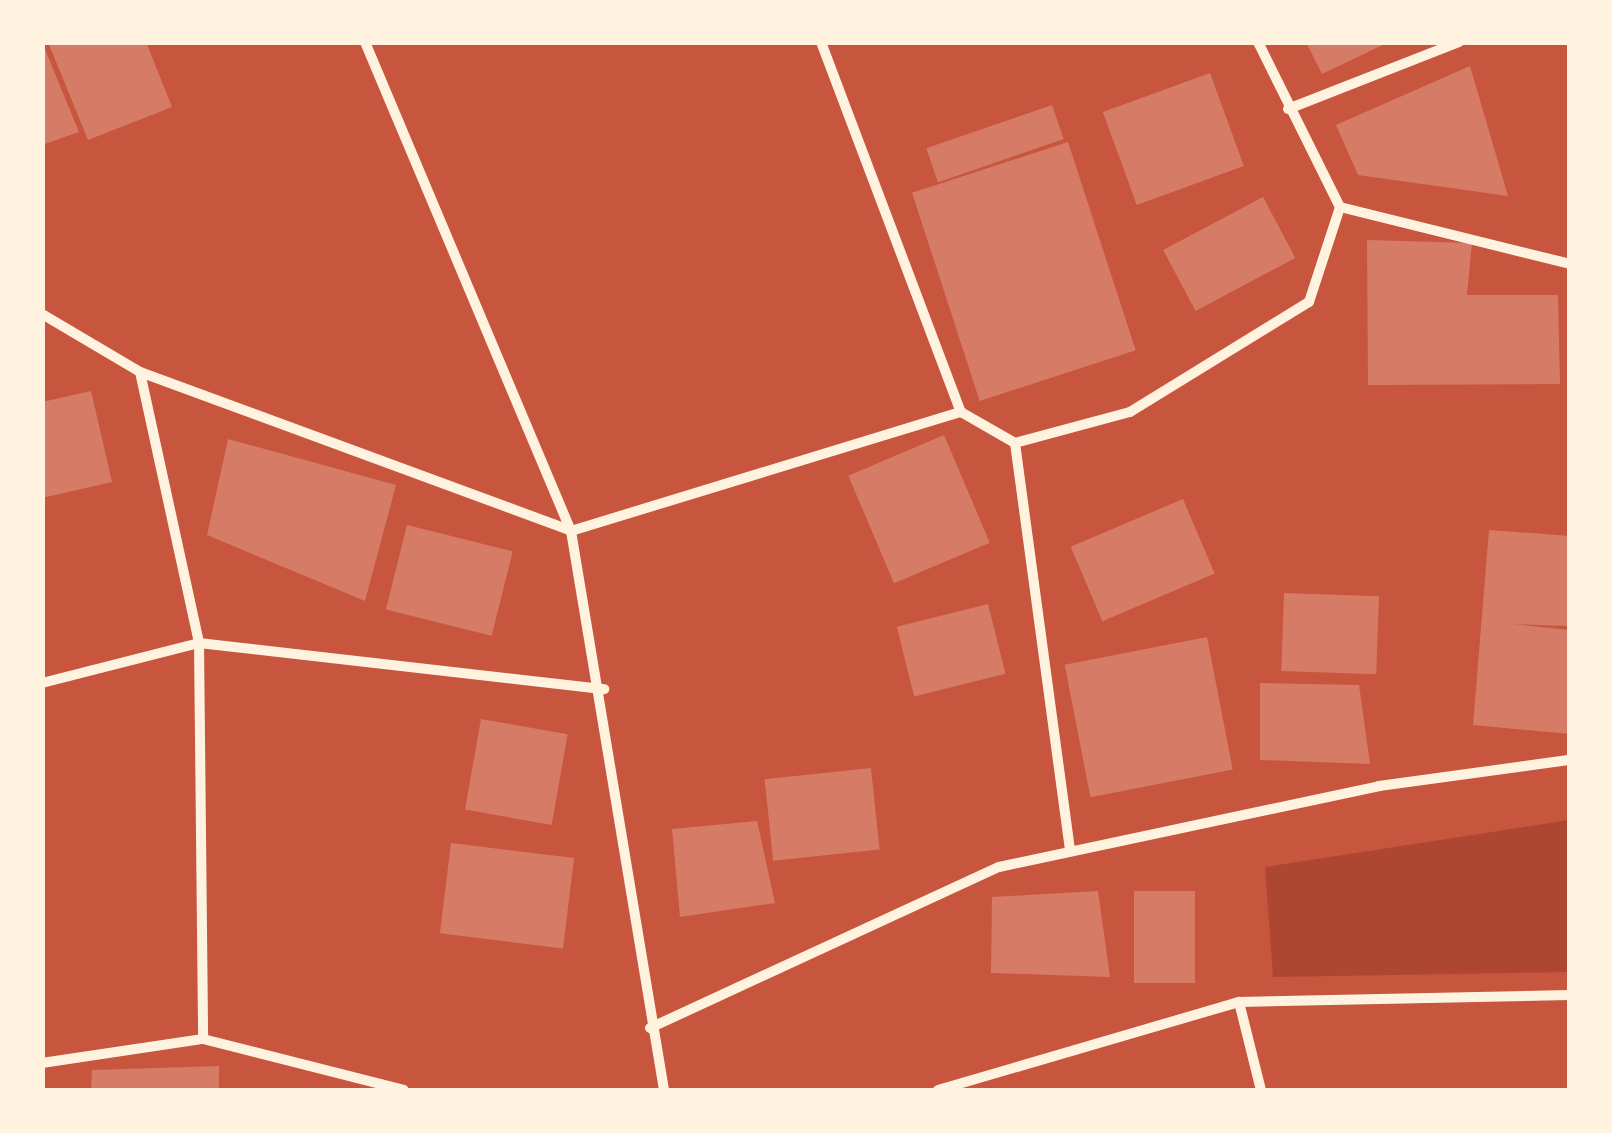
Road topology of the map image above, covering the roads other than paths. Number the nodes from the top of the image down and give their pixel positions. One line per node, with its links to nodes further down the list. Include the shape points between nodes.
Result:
1 (365, 42): 12 (street)
2 (821, 42): 10 (street)
3 (1258, 42): 5 (street)
4 (1458, 42): 5 (street)
5 (1288, 109): 6 (street)
6 (1340, 206): 7 (street); 11 (street, via 1309,302 1130,412)
7 (1570, 264)
8 (42, 314): 9 (street)
9 (140, 372): 12 (street); 13 (street)
10 (961, 412): 11 (street); 12 (street)
11 (1015, 442): 17 (street)
12 (571, 532): 15 (street)
13 (199, 643): 14 (street); 15 (street); 21 (street)
14 (42, 684)
15 (604, 688): 20 (street)
16 (1570, 760): 17 (street, via 1380,786)
17 (1070, 852): 20 (street, via 999,867)
18 (1570, 995): 19 (street)
19 (1240, 1002): 25 (street); 26 (street)
20 (650, 1028): 24 (street)
21 (203, 1039): 22 (street); 23 (street)
22 (42, 1063)
23 (404, 1090)
24 (664, 1090)
25 (938, 1090)
26 (1260, 1090)

